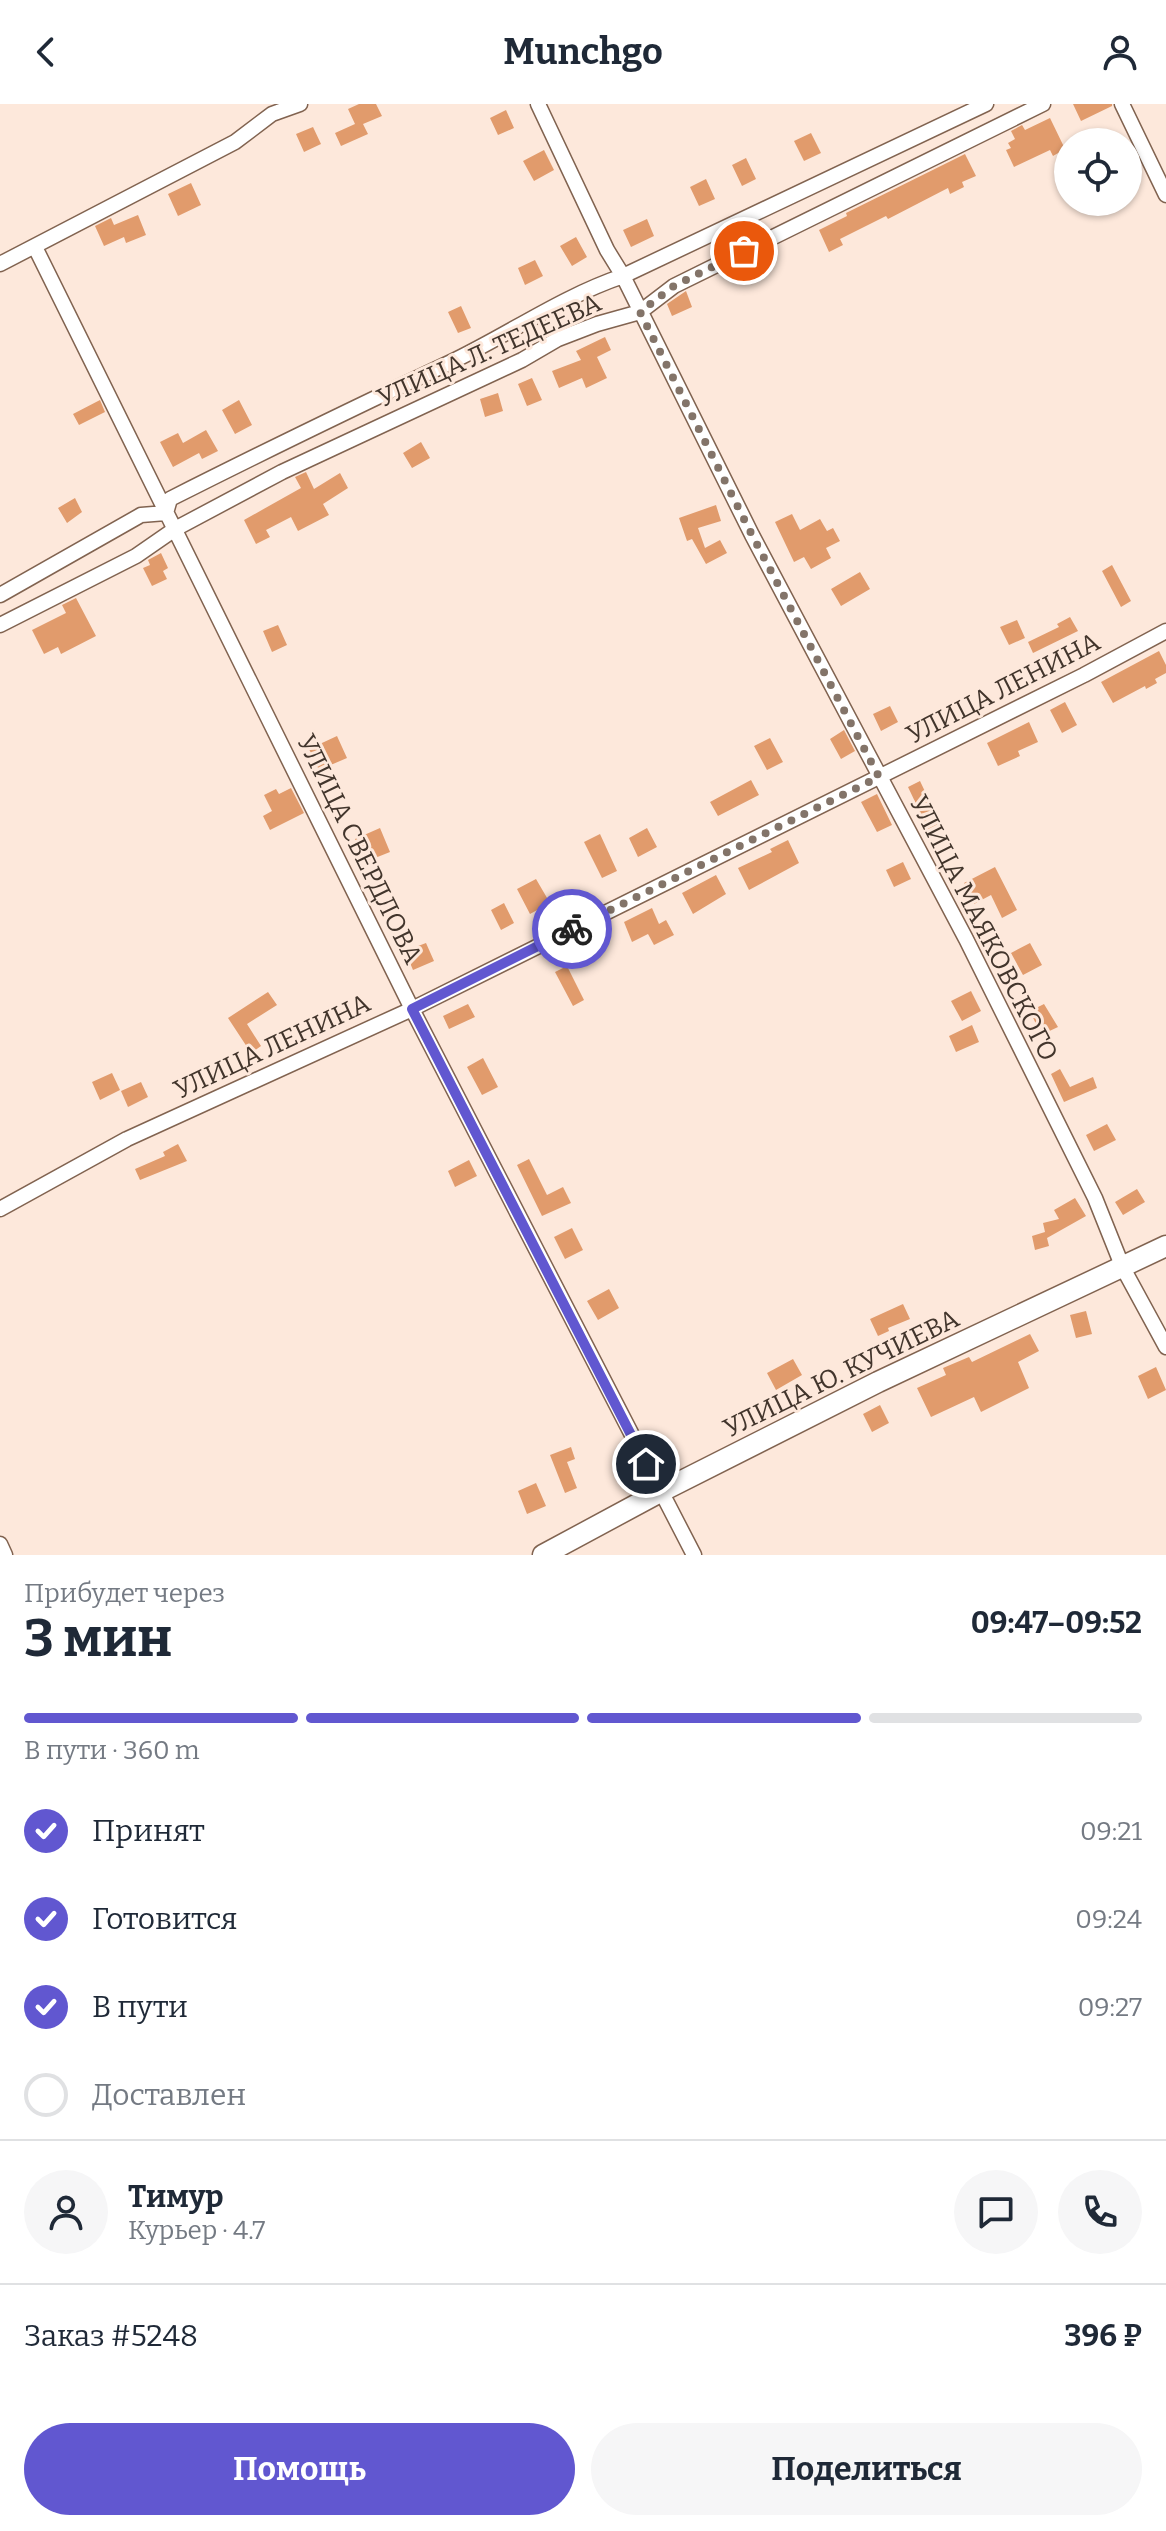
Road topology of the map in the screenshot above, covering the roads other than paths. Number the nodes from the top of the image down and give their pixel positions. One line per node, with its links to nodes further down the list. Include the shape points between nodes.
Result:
1 (300, 104): 7 (street, via 272,114 235,142)
2 (538, 104): 9 (street, УЛИЦА МАЯКОВСКОГО)
3 (986, 104): 9 (street, УЛИЦА Л. ТЕДЕЕВА)
4 (1043, 104): 10 (street, УЛИЦА Л. ТЕДЕЕВА, via 674,286)
5 (1122, 104): 6 (street)
6 (1166, 195)
7 (35, 247): 8 (street); 11 (street, УЛИЦА СВЕРДЛОВА)
8 (0, 264)
9 (623, 276): 10 (street, УЛИЦА МАЯКОВСКОГО); 11 (street, УЛИЦА Л. ТЕДЕЕВА, via 170,499)
10 (640, 312): 12 (street, УЛИЦА Л. ТЕДЕЕВА, via 558,339); 16 (street, УЛИЦА МАЯКОВСКОГО)
11 (166, 513): 12 (street, УЛИЦА СВЕРДЛОВА); 13 (street, УЛИЦА Л. ТЕДЕЕВА, via 141,515)
12 (175, 529): 14 (street, УЛИЦА Л. ТЕДЕЕВА, via 136,556); 17 (street, УЛИЦА СВЕРДЛОВА)
13 (0, 595)
14 (0, 625)
15 (1166, 631): 16 (street, УЛИЦА ЛЕНИНА)
16 (879, 777): 17 (street, УЛИЦА ЛЕНИНА); 20 (street, УЛИЦА МАЯКОВСКОГО, via 1089,1185)
17 (412, 1009): 18 (street, УЛИЦА ЛЕНИНА, via 127,1139); 22 (street, УЛИЦА СВЕРДЛОВА)
18 (0, 1209)
19 (1166, 1246): 20 (street, УЛИЦА Ю. КУЧИЕВА)
20 (1123, 1268): 21 (street, УЛИЦА МАЯКОВСКОГО); 22 (street, УЛИЦА Ю. КУЧИЕВА, via 878,1382)
21 (1166, 1347)
22 (660, 1492): 25 (street, УЛИЦА Ю. КУЧИЕВА); 26 (street, УЛИЦА СВЕРДЛОВА)
23 (0, 1544): 24 (street)
24 (5, 1555)
25 (543, 1555)
26 (694, 1555)

